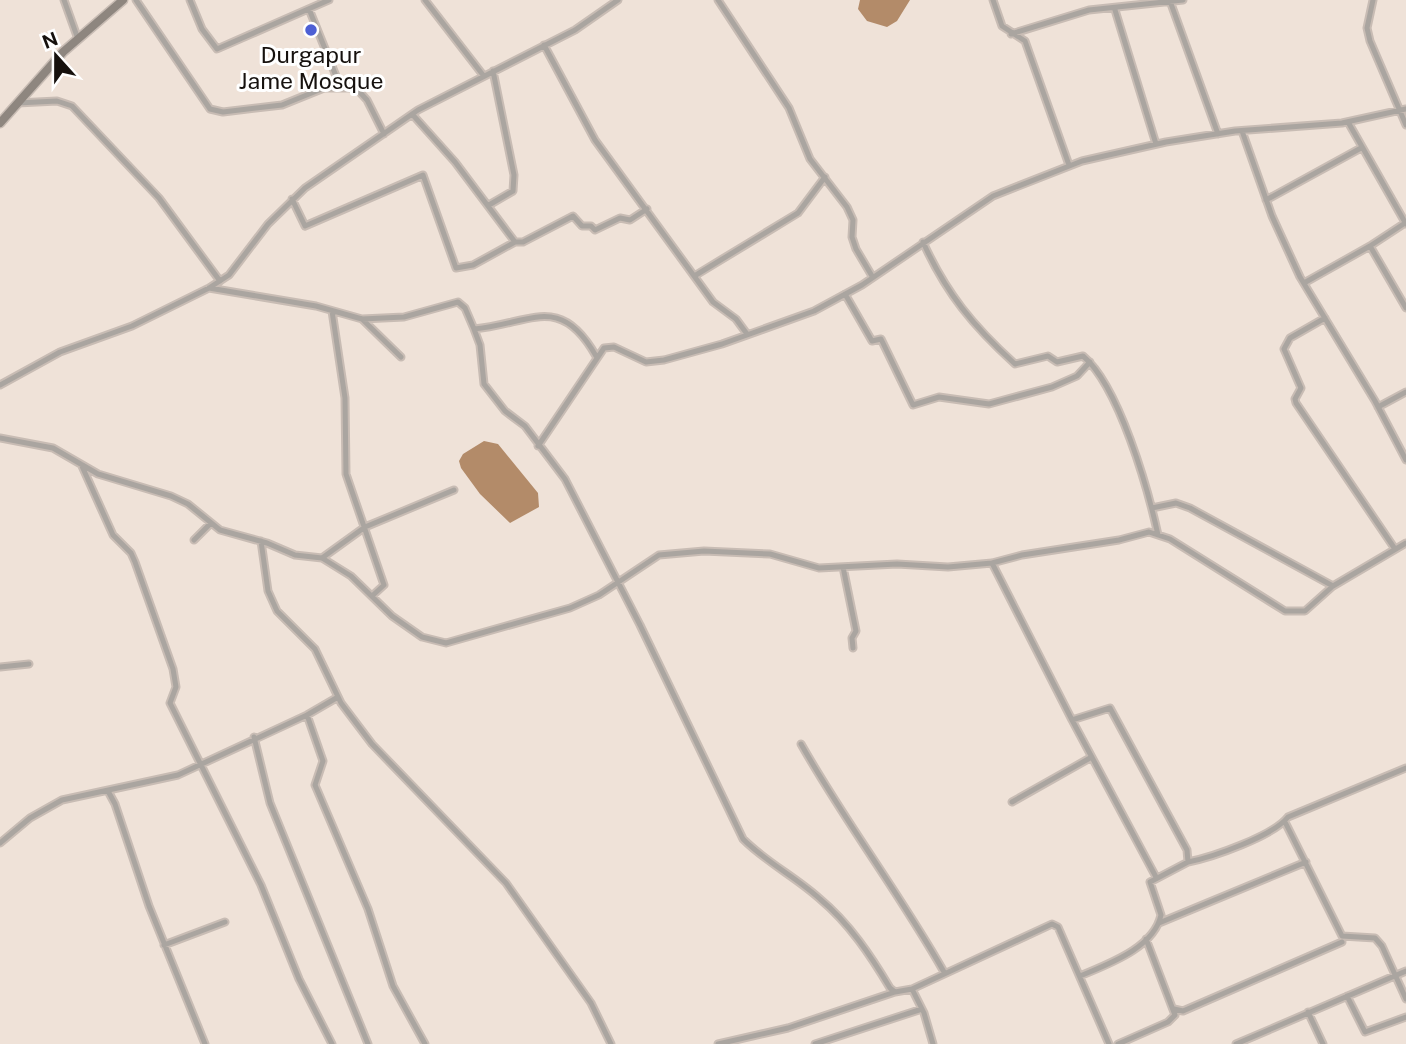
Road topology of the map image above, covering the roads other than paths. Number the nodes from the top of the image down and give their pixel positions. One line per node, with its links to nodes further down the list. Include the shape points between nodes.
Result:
1 (64, 0): 16 (street)
2 (123, 0): 16 (main road)
3 (136, 0): 20 (street, via 210,110 282,105)
4 (190, 0): 13 (street, via 217,49)
5 (329, 0): 13 (street)
6 (425, 0): 19 (street)
7 (618, 0): 17 (street, via 575,30)
8 (718, 0): 34 (street, via 783,99 810,159)
9 (993, 0): 15 (street, via 1002,26)
10 (1183, 0): 12 (street)
11 (1373, 0): 23 (street, via 1367,27 1370,41)
12 (1170, 1): 14 (street); 30 (street)
13 (309, 9): 20 (street)
14 (1115, 10): 15 (street, via 1089,10); 31 (street)
15 (1011, 34): 33 (street, via 1025,40)
16 (78, 38): 21 (main road)
17 (544, 44): 18 (street); 38 (street, via 595,140)
18 (493, 71): 19 (street); 37 (street, via 514,175 513,191)
19 (482, 75): 24 (street)
20 (340, 86): 29 (street, via 356,89 367,100)
21 (17, 103): 26 (main road); 45 (street, via 57,101 72,106 159,198)
22 (1406, 109): 23 (street)
23 (1399, 111): 25 (street); 27 (street)
24 (412, 114): 29 (street); 37 (street)
25 (1348, 122): 28 (street); 32 (street)
26 (0, 123)
27 (1406, 125)
28 (1242, 131): 30 (street); 36 (street)
29 (384, 134): 35 (street)
30 (1218, 134): 31 (street)
31 (1157, 144): 33 (street)
32 (1361, 148): 36 (street); 39 (street)
33 (1069, 165): 41 (street, via 993,196)
34 (825, 177): 43 (street, via 798,213); 44 (street, via 853,220 852,237)
35 (292, 199): 40 (street, via 305,226 423,176 456,268 473,265); 45 (street)
36 (1266, 200): 46 (street)
37 (489, 205): 40 (street)
38 (647, 209): 40 (street, via 630,220 620,218 595,230 582,226 573,216); 43 (street, via 667,242)
39 (1406, 224): 42 (street)
40 (515, 242)
41 (923, 242): 44 (street); 57 (street, via 952,298 1015,364 1048,356 1057,362 1083,356)
42 (1370, 246): 46 (street); 49 (street)
43 (696, 275): 54 (street, via 713,302 736,318)
44 (872, 276): 48 (street)
45 (220, 281): 47 (street)
46 (1304, 283): 51 (street)
47 (209, 288): 50 (street); 58 (street, via 132,326 60,352)
48 (845, 295): 54 (street); 57 (street, via 872,341 881,339 913,405 939,397 989,404 1052,387 1077,376)
49 (1406, 308)
50 (332, 311): 52 (street); 68 (street, via 345,398 346,474)
51 (1325, 318): 60 (street); 73 (street, via 1290,338 1284,349 1301,388 1296,403)
52 (362, 319): 53 (street, via 404,317 458,302); 56 (street)
53 (474, 329): 55 (street, via 554,317 574,326); 62 (street, via 484,384)
54 (747, 334): 55 (street, via 646,362 614,347 604,348)
55 (596, 356): 62 (street, via 588,376)
56 (401, 357)
57 (1090, 362): 66 (street, via 1104,380)
58 (0, 384)
59 (1406, 392): 60 (street)
60 (1378, 407): 63 (street)
61 (0, 438): 64 (street, via 53,448)
62 (538, 446): 77 (street, via 565,479)
63 (1406, 460)
64 (79, 461): 67 (street, via 113,480 179,499); 89 (street, via 113,535 131,553 173,669 176,687 170,703)
65 (454, 490): 68 (street)
66 (1152, 508): 69 (street); 78 (street, via 1176,503 1190,508)
67 (211, 523): 70 (street); 71 (street, via 220,530)
68 (365, 527): 74 (street); 79 (street, via 384,585)
69 (1158, 535): 75 (street, via 1149,532); 78 (street, via 1286,611 1305,611)
70 (194, 540)
71 (261, 541): 74 (street, via 295,555); 83 (street, via 268,591 277,611 315,649)
72 (1406, 543): 73 (street)
73 (1395, 549): 78 (street)
74 (322, 558): 79 (street)
75 (992, 563): 76 (street); 85 (street)
76 (843, 567): 77 (street, via 819,568 770,554 704,551 659,555); 80 (street, via 854,620)
77 (617, 583): 79 (street, via 549,616 446,643 422,637 392,617); 108 (street, via 743,839 820,898 863,946)
78 (1333, 586)
79 (372, 596)
80 (853, 648)
81 (29, 664): 82 (street)
82 (0, 667)
83 (338, 697): 84 (street); 119 (street, via 372,744 506,883 592,1003)
84 (307, 715): 86 (street); 118 (street, via 323,761 315,785 368,909 393,986)
85 (1072, 720): 88 (street); 95 (street, via 1110,709 1187,850)
86 (254, 737): 89 (street); 117 (street, via 270,803)
87 (801, 744): 104 (street)
88 (1090, 758): 92 (street); 97 (street)
89 (199, 764): 91 (street, via 154,782); 116 (street, via 261,885 299,979)
90 (1406, 768): 93 (street)
91 (108, 792): 94 (street, via 62,800); 102 (street)
92 (1012, 802)
93 (1285, 822): 95 (street); 96 (street)
94 (0, 843)
95 (1188, 862): 97 (street)
96 (1306, 862): 99 (street); 105 (street, via 1342,936 1375,939)
97 (1156, 877): 99 (street, via 1150,883)
98 (225, 922): 102 (street)
99 (1160, 923): 100 (street)
100 (1146, 939): 106 (street); 112 (street)
101 (1342, 942): 112 (street, via 1183,1011)
102 (164, 945): 115 (street)
103 (1406, 971): 105 (street)
104 (944, 972): 106 (street, via 1052,924 1058,927); 107 (street)
105 (1396, 975): 109 (street); 110 (street)
106 (1080, 976): 123 (street)
107 (912, 989): 108 (street); 111 (street)
108 (895, 992): 120 (street, via 788,1028)
109 (1347, 996): 113 (street); 114 (street, via 1365,1032)
110 (1406, 999)
111 (922, 1009): 121 (street); 122 (street)
112 (1174, 1009): 124 (street, via 1174,1018)
113 (1308, 1012): 125 (street); 126 (street)
114 (1406, 1017)
115 (205, 1044)
116 (332, 1044)
117 (369, 1044)
118 (425, 1044)
119 (611, 1044)
120 (718, 1044)
121 (815, 1044)
122 (933, 1044)
123 (1109, 1044)
124 (1118, 1044)
125 (1236, 1044)
126 (1323, 1044)

